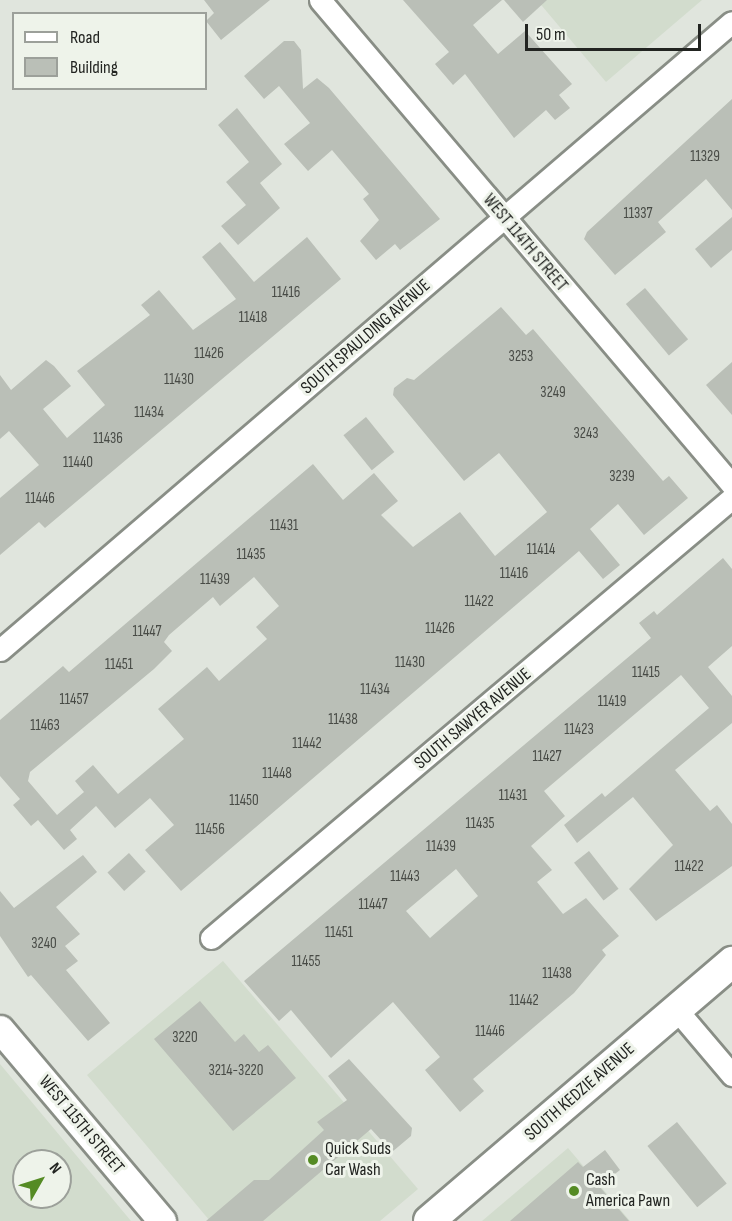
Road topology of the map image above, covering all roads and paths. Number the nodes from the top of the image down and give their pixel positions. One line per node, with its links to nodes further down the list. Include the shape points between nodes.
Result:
1 (320, 0): 3 (street, WEST 114TH STREET)
2 (732, 22): 3 (street, SOUTH SPAULDING AVENUE)
3 (504, 219): 4 (street, WEST 114TH STREET); 6 (street, SOUTH SPAULDING AVENUE)
4 (732, 485)
5 (732, 498): 7 (street, SOUTH SAWYER AVENUE)
6 (0, 650)
7 (211, 938)
8 (732, 962): 9 (main road, SOUTH KEDZIE AVENUE)
9 (676, 1010): 11 (street); 13 (main road, SOUTH KEDZIE AVENUE)
10 (0, 1029): 12 (street, WEST 115TH STREET)
11 (732, 1075)
12 (162, 1221)
13 (429, 1221)

